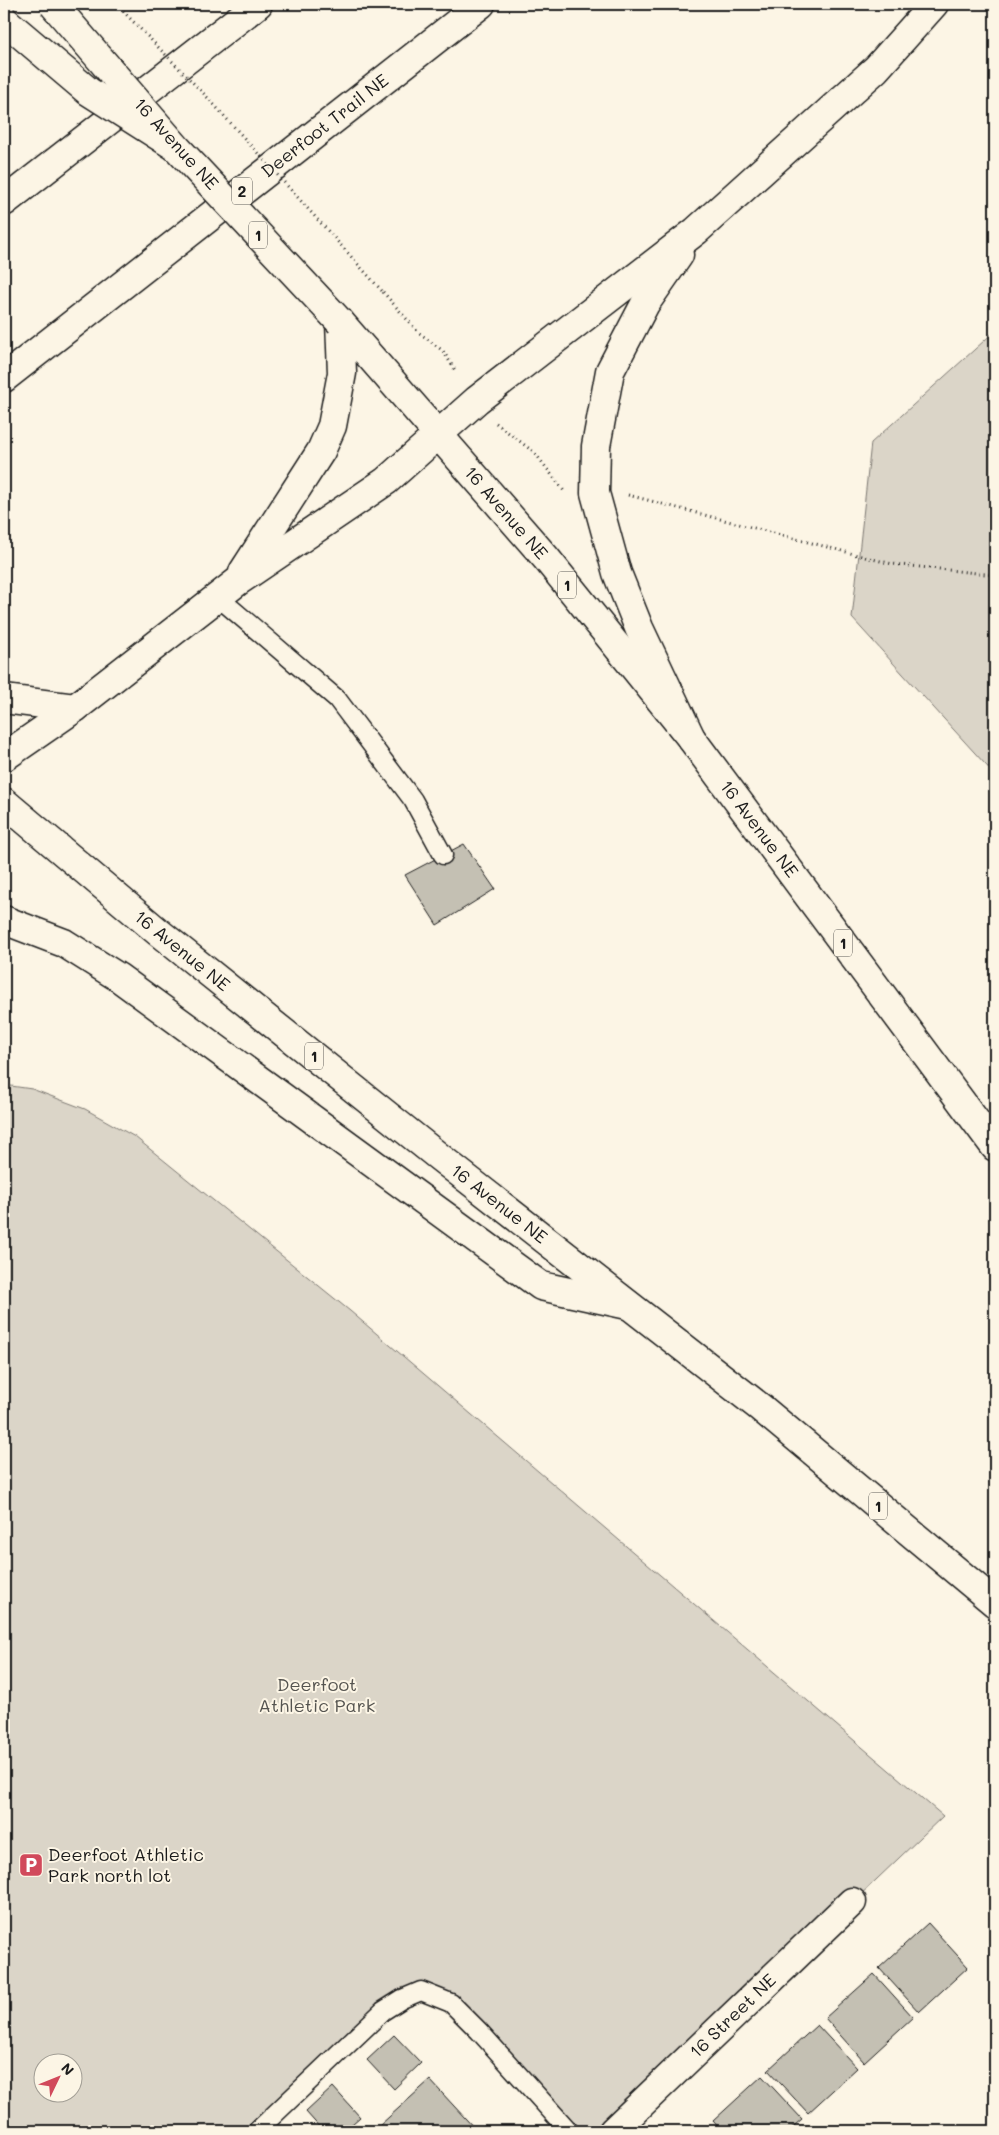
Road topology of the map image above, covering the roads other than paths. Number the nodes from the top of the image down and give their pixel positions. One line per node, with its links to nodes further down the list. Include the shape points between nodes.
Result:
1 (54, 4): 6 (main road, 16 Avenue NE / 1, bridge)
2 (258, 4): 7 (main road)
3 (481, 4): 10 (main road, Deerfoot Trail NE / 2)
4 (934, 4): 8 (main road, via 876,69)
5 (4, 20): 6 (main road, bridge, via 88,91)
6 (176, 147): 9 (main road, 16 Avenue NE / 1, bridge)
7 (4, 202)
8 (696, 231): 11 (main road, via 477,400); 15 (main road, via 645,304 610,371 596,446 595,493 617,573)
9 (340, 322): 11 (main road, 16 Avenue NE / 1); 12 (main road, via 342,373 332,426 321,451)
10 (4, 378)
11 (438, 435): 12 (main road, via 386,481); 15 (main road, 16 Avenue NE / 1, via 546,558)
12 (227, 589): 14 (main road); 18 (lane, via 336,699 413,800)
13 (4, 699): 14 (main road)
14 (75, 708): 16 (main road)
15 (691, 738): 20 (main road, 16 Avenue NE / 1)
16 (4, 757)
17 (4, 802): 21 (main road, 16 Avenue NE / 1, via 172,943)
18 (443, 855)
19 (4, 920): 21 (main road, via 64,943 118,977 541,1286)
20 (995, 1147)
21 (628, 1305): 22 (main road, 16 Avenue NE / 1, via 761,1408)
22 (995, 1603)
23 (852, 1902): 26 (main road, 16 Street NE)
24 (257, 2131): 25 (lane, via 383,2012 421,1991 451,2003)
25 (569, 2131)
26 (613, 2131)

